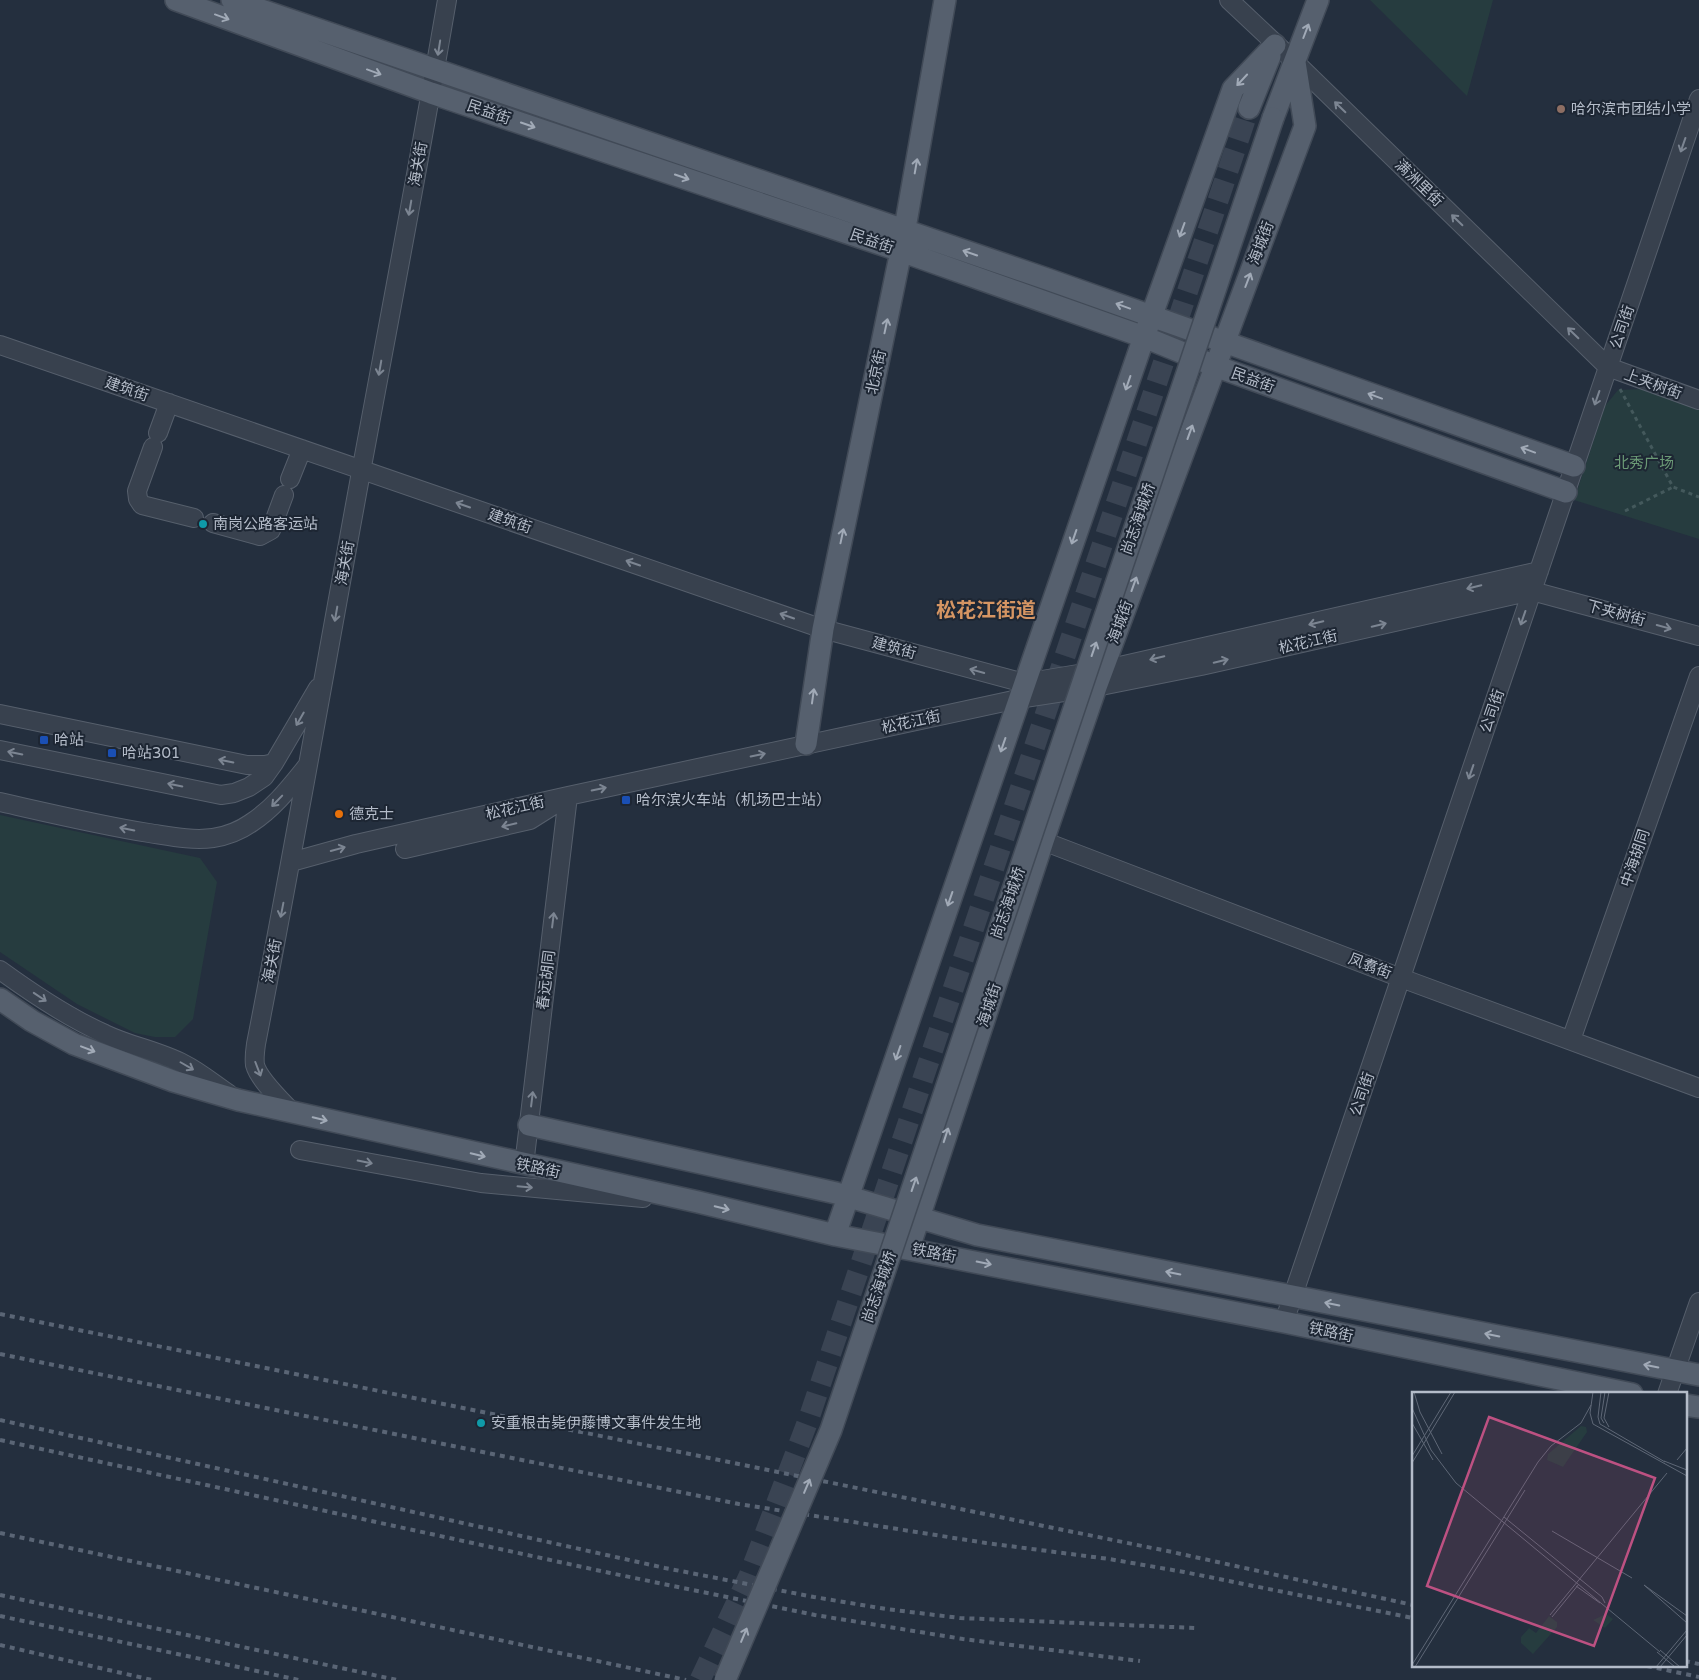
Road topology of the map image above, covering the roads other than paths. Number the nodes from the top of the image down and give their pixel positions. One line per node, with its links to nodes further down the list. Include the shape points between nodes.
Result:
1 (176, 0): 10 (main road, 民益街, one-way to 10)
2 (232, 0): 9 (main road, 民益街)
3 (447, 0): 9 (street, 海关街, one-way to 9)
4 (945, 0): 13 (main road, 北京街, one-way to 4)
5 (1229, 0): 7 (street, 满洲里街)
6 (1318, 0): 8 (main road, 海城街, one-way to 6)
7 (1275, 45): 8 (street, 满洲里街); 12 (main road); 14 (main road, one-way to 14, via 1233,89)
8 (1295, 62): 16 (main road, 海城街, one-way to 8, via 1305,126); 19 (street, 满洲里街, one-way to 8); 72 (main road, 尚志海城桥, one-way to 8, bridge, via 831,1430 1272,118)
9 (435, 71): 10 (street, 海关街); 13 (main road, 民益街)
10 (431, 93): 13 (main road, 民益街, one-way to 13); 24 (street, 海关街, one-way to 24)
11 (1699, 99): 19 (street, 公司街, one-way to 19)
12 (1249, 108)
13 (903, 241): 14 (main road, 民益街, one-way to 13); 15 (main road, 民益街); 32 (main road, 北京街, one-way to 13)
14 (1151, 316): 15 (main road); 16 (main road, 民益街)
15 (1144, 337): 18 (main road, 民益街); 37 (main road, one-way to 37)
16 (1224, 342): 18 (main road, 海城街); 23 (main road, 民益街, one-way to 16)
17 (0, 345): 21 (street, 建筑街)
18 (1215, 366): 26 (main road, 民益街); 36 (main road, 海城街, one-way to 18)
19 (1608, 368): 20 (street, 上夹树街); 23 (street, 公司街, one-way to 23)
20 (1699, 400)
21 (169, 403): 22 (street, 建筑街); 28 (street, via 137,491 138,499 142,505)
22 (302, 449): 24 (street, 建筑街); 25 (street)
23 (1574, 466): 26 (street, 公司街)
24 (362, 470): 32 (street, 建筑街, one-way to 24); 35 (street, 海关街, one-way to 35)
25 (290, 479)
26 (1566, 492): 30 (street, 公司街)
27 (284, 495): 29 (street, via 271,530 266,534 260,536)
28 (194, 518)
29 (213, 524)
30 (1539, 571): 31 (street, 公司街); 36 (street, 松花江街, one-way to 36)
31 (1532, 591): 33 (street, 下夹树街, one-way to 33); 36 (street, 松花江街, one-way to 31, via 1201,666); 49 (street, 公司街, one-way to 49)
32 (823, 629): 37 (street, 建筑街, one-way to 32); 39 (main road, 北京街, one-way to 32)
33 (1699, 636)
34 (1699, 676): 51 (street, 中海胡同)
35 (324, 677): 41 (street, one-way to 41); 42 (street, 海关街)
36 (1099, 679): 37 (street, 松花江街); 45 (main road, 海城街)
37 (1021, 691): 39 (street, 松花江街); 58 (main road, one-way to 58)
38 (0, 714): 41 (street, one-way to 38, via 247,766)
39 (806, 744): 43 (street, 松花江街, one-way to 39)
40 (0, 750): 41 (street, one-way to 40, via 264,777 249,787 221,794)
41 (274, 763)
42 (309, 764): 44 (street, one-way to 44, via 266,812 244,827 215,838 128,830); 47 (street, 海关街)
43 (568, 796): 46 (street, one-way to 46, via 530,820); 47 (street, 松花江街, one-way to 43); 55 (street, 春远胡同, one-way to 43)
44 (0, 802)
45 (1043, 841): 49 (street, 凤翥街); 60 (main road, 海城街, one-way to 45)
46 (405, 849)
47 (291, 862): 54 (street, 海关街, one-way to 54, via 254,1058 261,1077)
48 (0, 970): 53 (street, one-way to 53, via 82,1023 130,1045 186,1064)
49 (1401, 978): 51 (street, 凤翥街); 63 (street, 公司街)
50 (0, 999): 53 (main road, 铁路街, one-way to 53, via 74,1044 173,1081)
51 (1571, 1040): 52 (street, 凤翥街)
52 (1699, 1088)
53 (238, 1100): 54 (main road, 铁路街)
54 (293, 1113): 57 (main road, 铁路街, one-way to 57)
55 (529, 1124): 57 (street, 春远胡同); 58 (main road, 铁路街)
56 (300, 1150): 59 (street, one-way to 59, via 481,1184)
57 (524, 1165): 59 (main road, 铁路街)
58 (849, 1196): 60 (main road, 铁路街); 61 (main road)
59 (698, 1202): 61 (main road, 铁路街, one-way to 61)
60 (919, 1218): 62 (main road, 海城街); 63 (main road, 铁路街, one-way to 60, via 977,1235)
61 (835, 1235): 62 (main road, 铁路街)
62 (908, 1248): 65 (main road, 铁路街, one-way to 65)
63 (1293, 1296): 65 (street, 公司街); 66 (main road, 铁路街, one-way to 63)
64 (1699, 1302): 66 (street)
65 (1284, 1322): 68 (main road, 铁路街)
66 (1675, 1371): 67 (main road, 铁路街); 69 (street)
67 (1699, 1375)
68 (1622, 1392)
69 (1668, 1392)
70 (1686, 1404): 71 (main road)
71 (1699, 1407)
72 (725, 1680)

